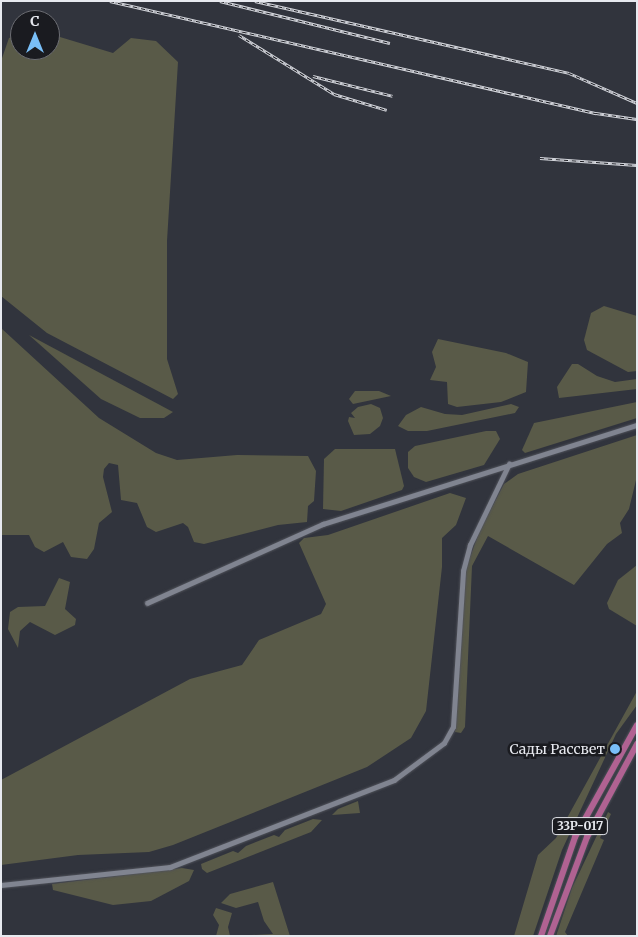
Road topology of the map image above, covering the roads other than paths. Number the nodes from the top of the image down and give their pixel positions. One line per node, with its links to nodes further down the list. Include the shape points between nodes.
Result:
1 (637, 425): 2 (street)
2 (509, 464): 3 (street, via 323,524); 6 (street, via 470,545 463,571 453,727 444,742 394,780 170,868)
3 (147, 603)
4 (637, 724): 7 (highway, 33Р-017, via 575,838 558,879)
5 (637, 744): 8 (highway, 33Р-017, via 586,838)
6 (1, 885)
7 (542, 936)
8 (550, 936)

